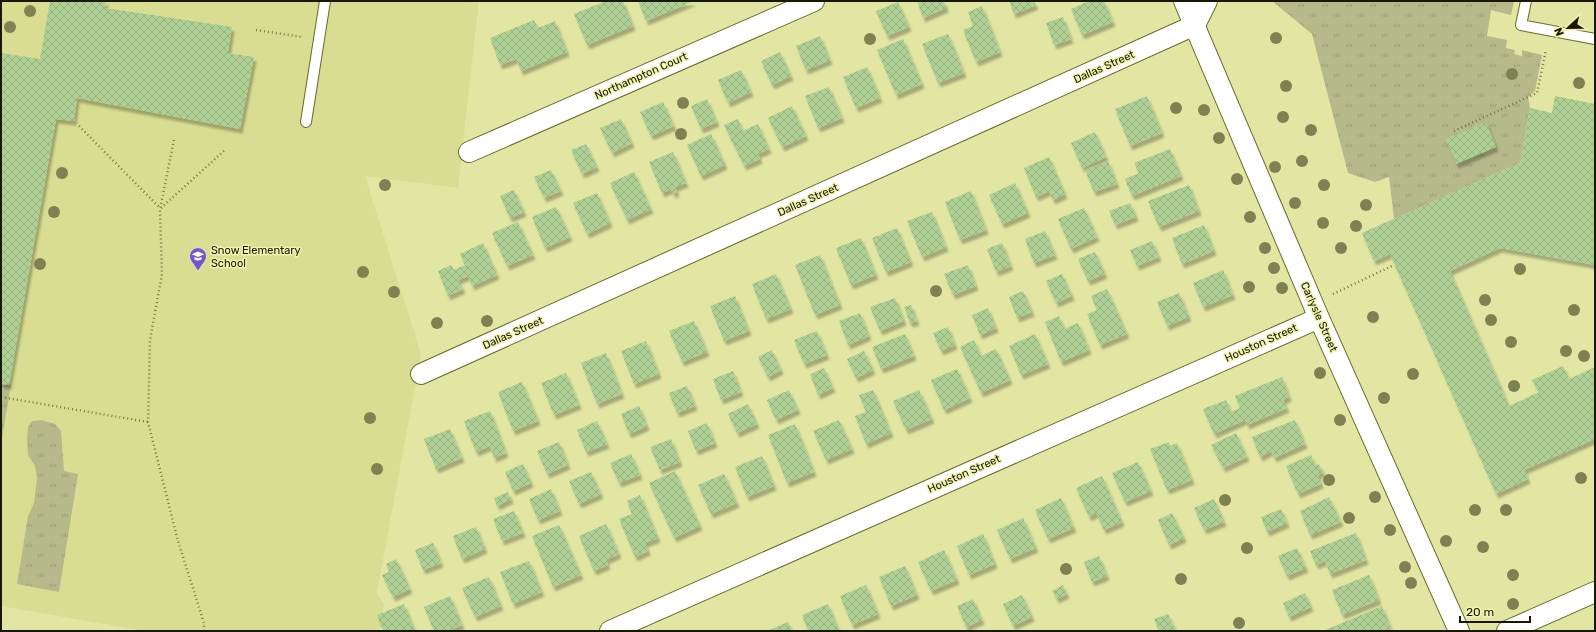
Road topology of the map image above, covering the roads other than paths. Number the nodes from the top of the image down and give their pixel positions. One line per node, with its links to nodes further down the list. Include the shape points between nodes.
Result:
1 (325, 1): 8 (lane)
2 (814, 1): 9 (street, Northampton Court)
3 (1184, 1): 6 (street, Carlysle Street)
4 (1207, 1): 6 (street)
5 (1526, 1): 7 (lane, via 1521,25)
6 (1195, 25): 10 (street, Carlysle Street); 11 (street, Dallas Street)
7 (1595, 39)
8 (306, 122)
9 (469, 152)
10 (1319, 318): 13 (street, Houston Street); 14 (street, Carlysle Street)
11 (421, 374)
12 (1595, 592): 15 (street)
13 (610, 631)
14 (1459, 631)
15 (1507, 631)

